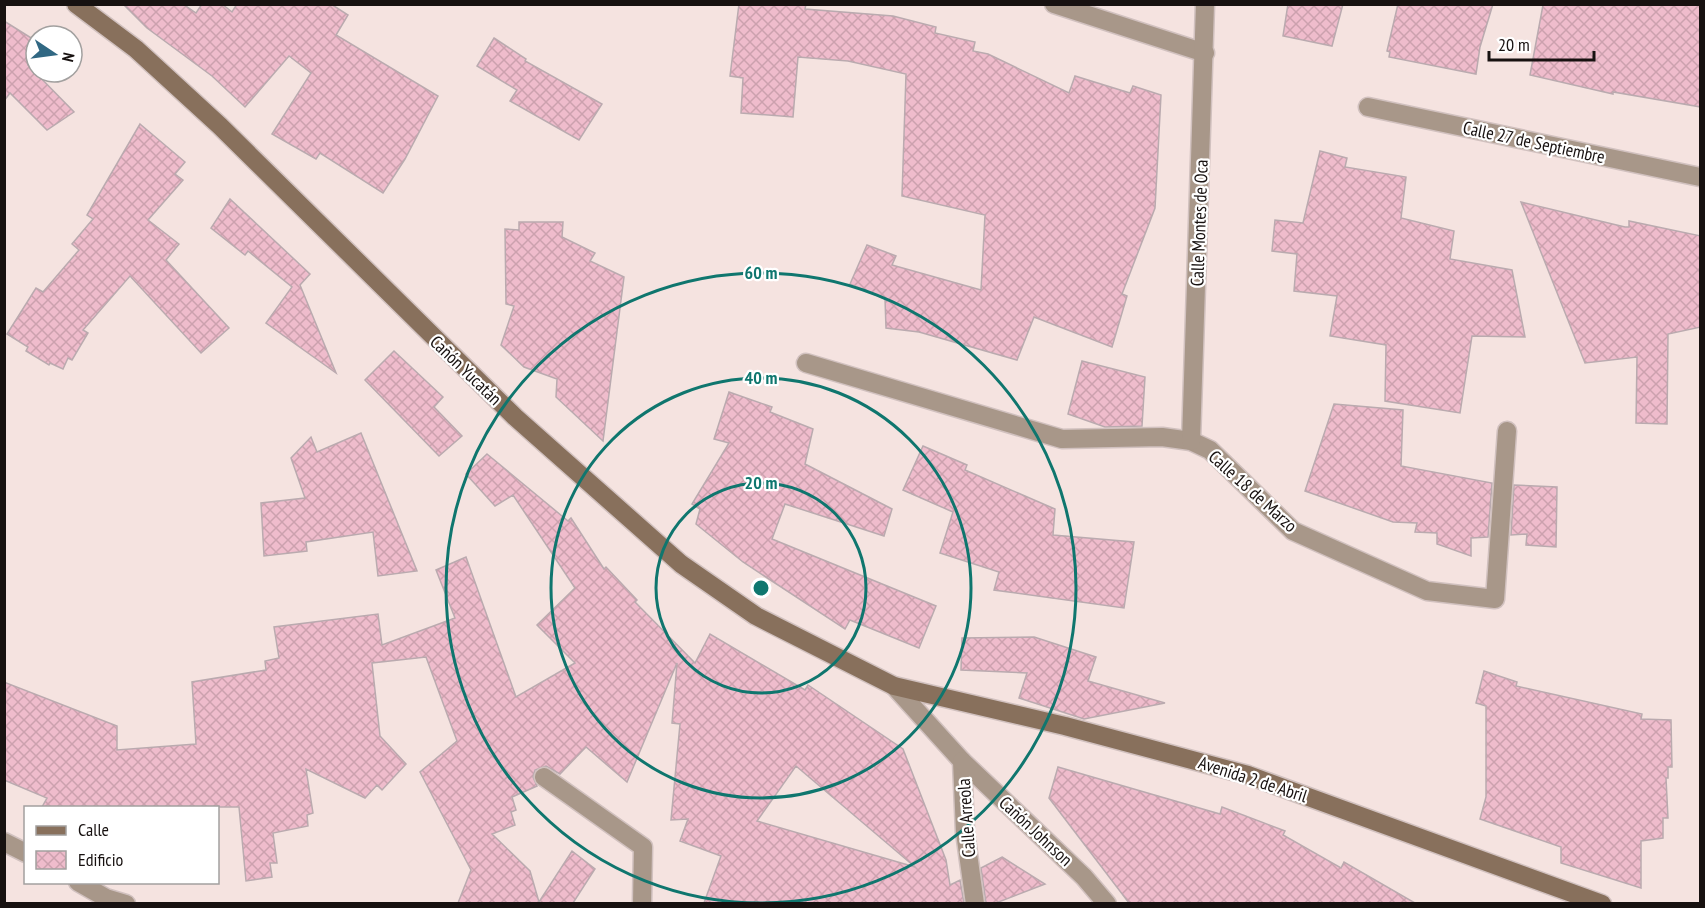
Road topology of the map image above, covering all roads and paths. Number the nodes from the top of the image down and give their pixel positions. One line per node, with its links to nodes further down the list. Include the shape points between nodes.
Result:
1 (76, 4): 10 (street, Cañón Yucatán, via 144,56 220,126 515,417 681,564 756,616)
2 (1054, 4): 4 (street)
3 (1205, 4): 4 (street, Calle Montes de Oca)
4 (1205, 53): 9 (street, Calle Montes de Oca)
5 (1368, 107): 6 (street, Calle 27 de Septiembre)
6 (1701, 177)
7 (806, 363): 9 (street, Calle 18 de Marzo, via 1062,438 1162,437)
8 (1507, 431): 9 (street, Calle 18 de Marzo, via 1495,599 1427,591 1293,531 1210,450)
9 (1191, 441)
10 (894, 686): 11 (street, Calle Arreola); 20 (street, Avenida 2 de Abril, via 1248,775)
11 (962, 761): 18 (street, Calle Arreola, via 965,832); 19 (street, Cañón Johnson)
12 (544, 777): 17 (street, via 643,847)
13 (4, 842): 14 (street)
14 (24, 852)
15 (82, 884): 16 (street, via 106,898)
16 (126, 903)
17 (642, 903)
18 (975, 903)
19 (1107, 903)
20 (1602, 903)

